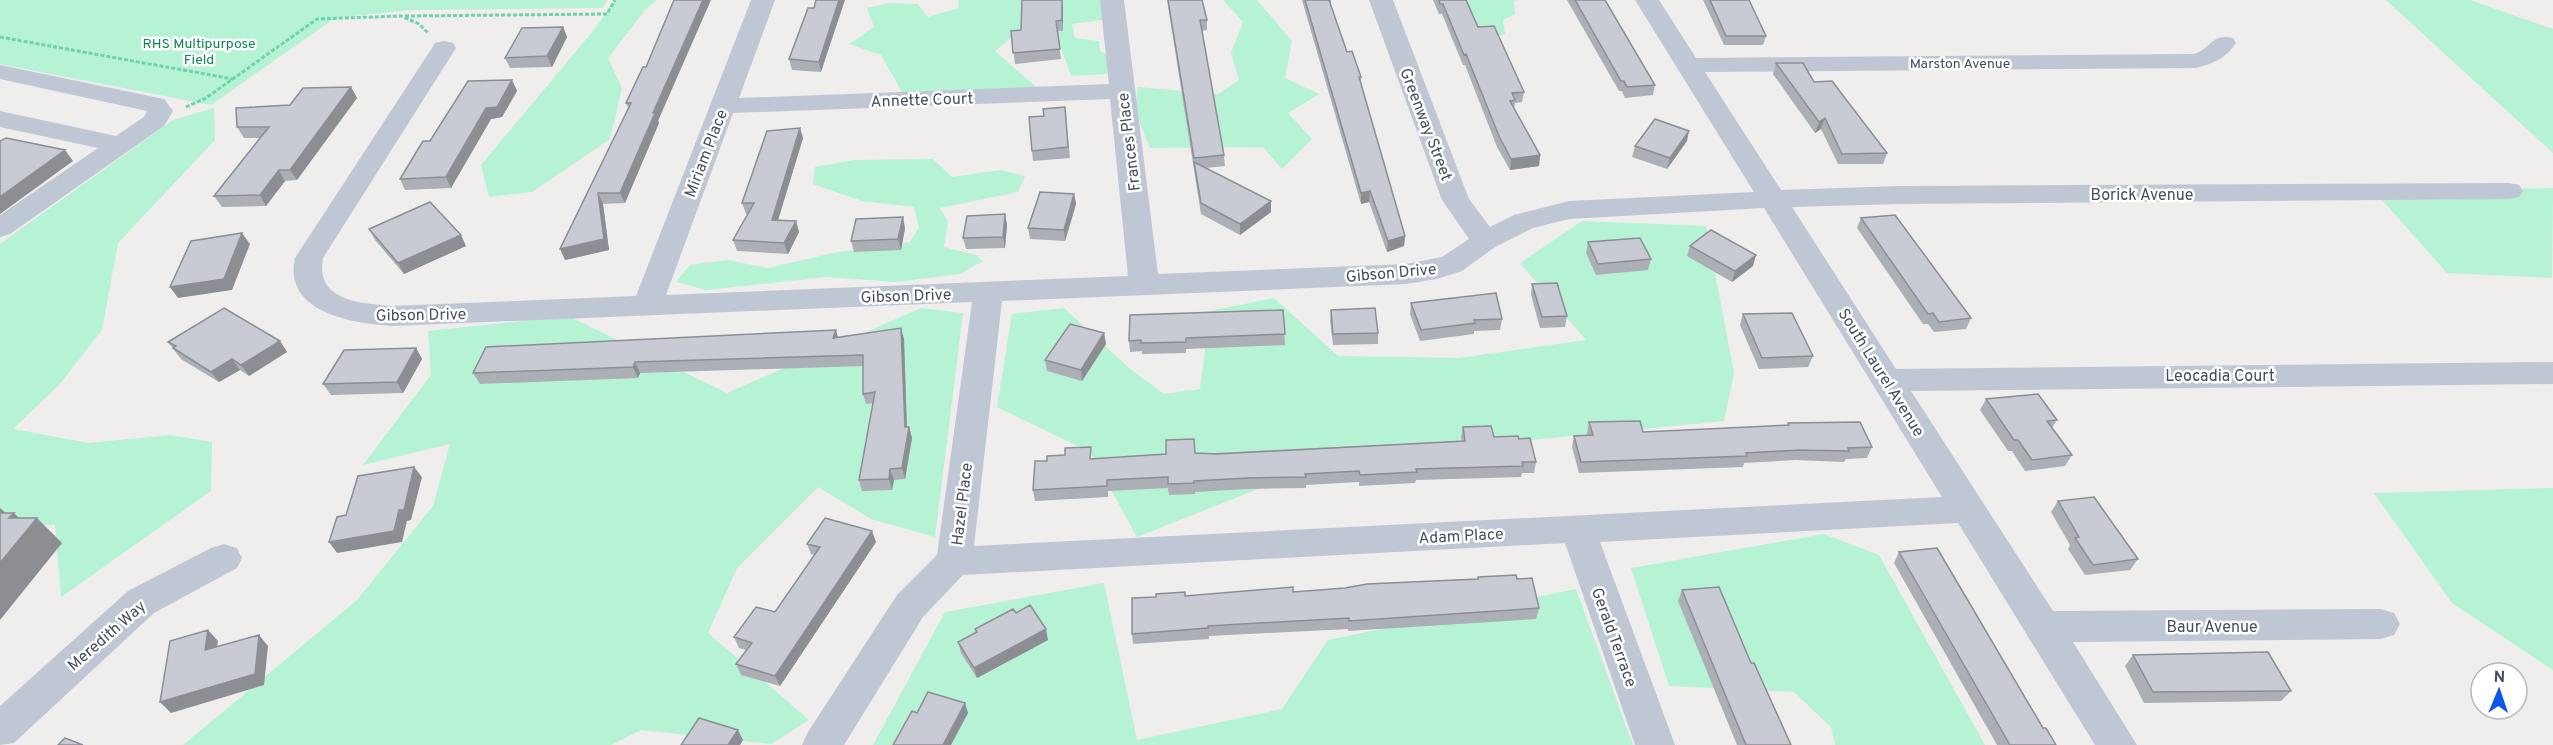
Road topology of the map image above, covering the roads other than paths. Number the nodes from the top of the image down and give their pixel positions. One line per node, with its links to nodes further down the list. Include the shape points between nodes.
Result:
1 (764, 0): 10 (street, Miriam Place)
2 (1112, 0): 9 (street, Frances Place)
3 (1381, 0): 17 (street, Greenway Street, via 1456,200)
4 (1647, 0): 7 (street, South Laurel Avenue)
5 (2224, 43): 7 (street, Marston Avenue, via 2209,57 2195,61)
6 (444, 48): 20 (street, Gibson Drive, via 309,258 307,275 315,292 333,305 357,313 391,316)
7 (1689, 66): 15 (street, South Laurel Avenue)
8 (0, 72): 13 (street, via 154,104 160,111 155,121)
9 (1122, 91): 10 (street, Annette Court); 18 (street, Frances Place)
10 (722, 106): 20 (street, Miriam Place)
11 (11, 121): 12 (street); 13 (street)
12 (0, 138)
13 (122, 145): 16 (street)
14 (2510, 191): 15 (street, Borick Avenue, via 1901,195)
15 (1774, 200): 17 (street, Gibson Drive, via 1569,210 1524,221); 22 (street, South Laurel Avenue)
16 (0, 228)
17 (1485, 241): 18 (street, Gibson Drive, via 1452,264 1406,274)
18 (1144, 284): 19 (street, Gibson Drive)
19 (988, 292): 20 (street, Gibson Drive); 26 (street, Hazel Place)
20 (647, 306)
21 (2553, 373): 22 (street, Leocadia Court)
22 (1887, 380): 23 (street, South Laurel Avenue)
23 (1967, 509): 24 (street, Adam Place); 28 (street, South Laurel Avenue)
24 (1578, 529): 26 (street, Adam Place); 31 (street, Gerald Terrace)
25 (224, 558): 29 (street, Meredith Way, via 141,602)
26 (954, 561): 30 (street, Hazel Place, via 910,606)
27 (2381, 624): 28 (street, Baur Avenue)
28 (2043, 627): 32 (street, South Laurel Avenue)
29 (0, 731)
30 (822, 745)
31 (1655, 745)
32 (2117, 745)

